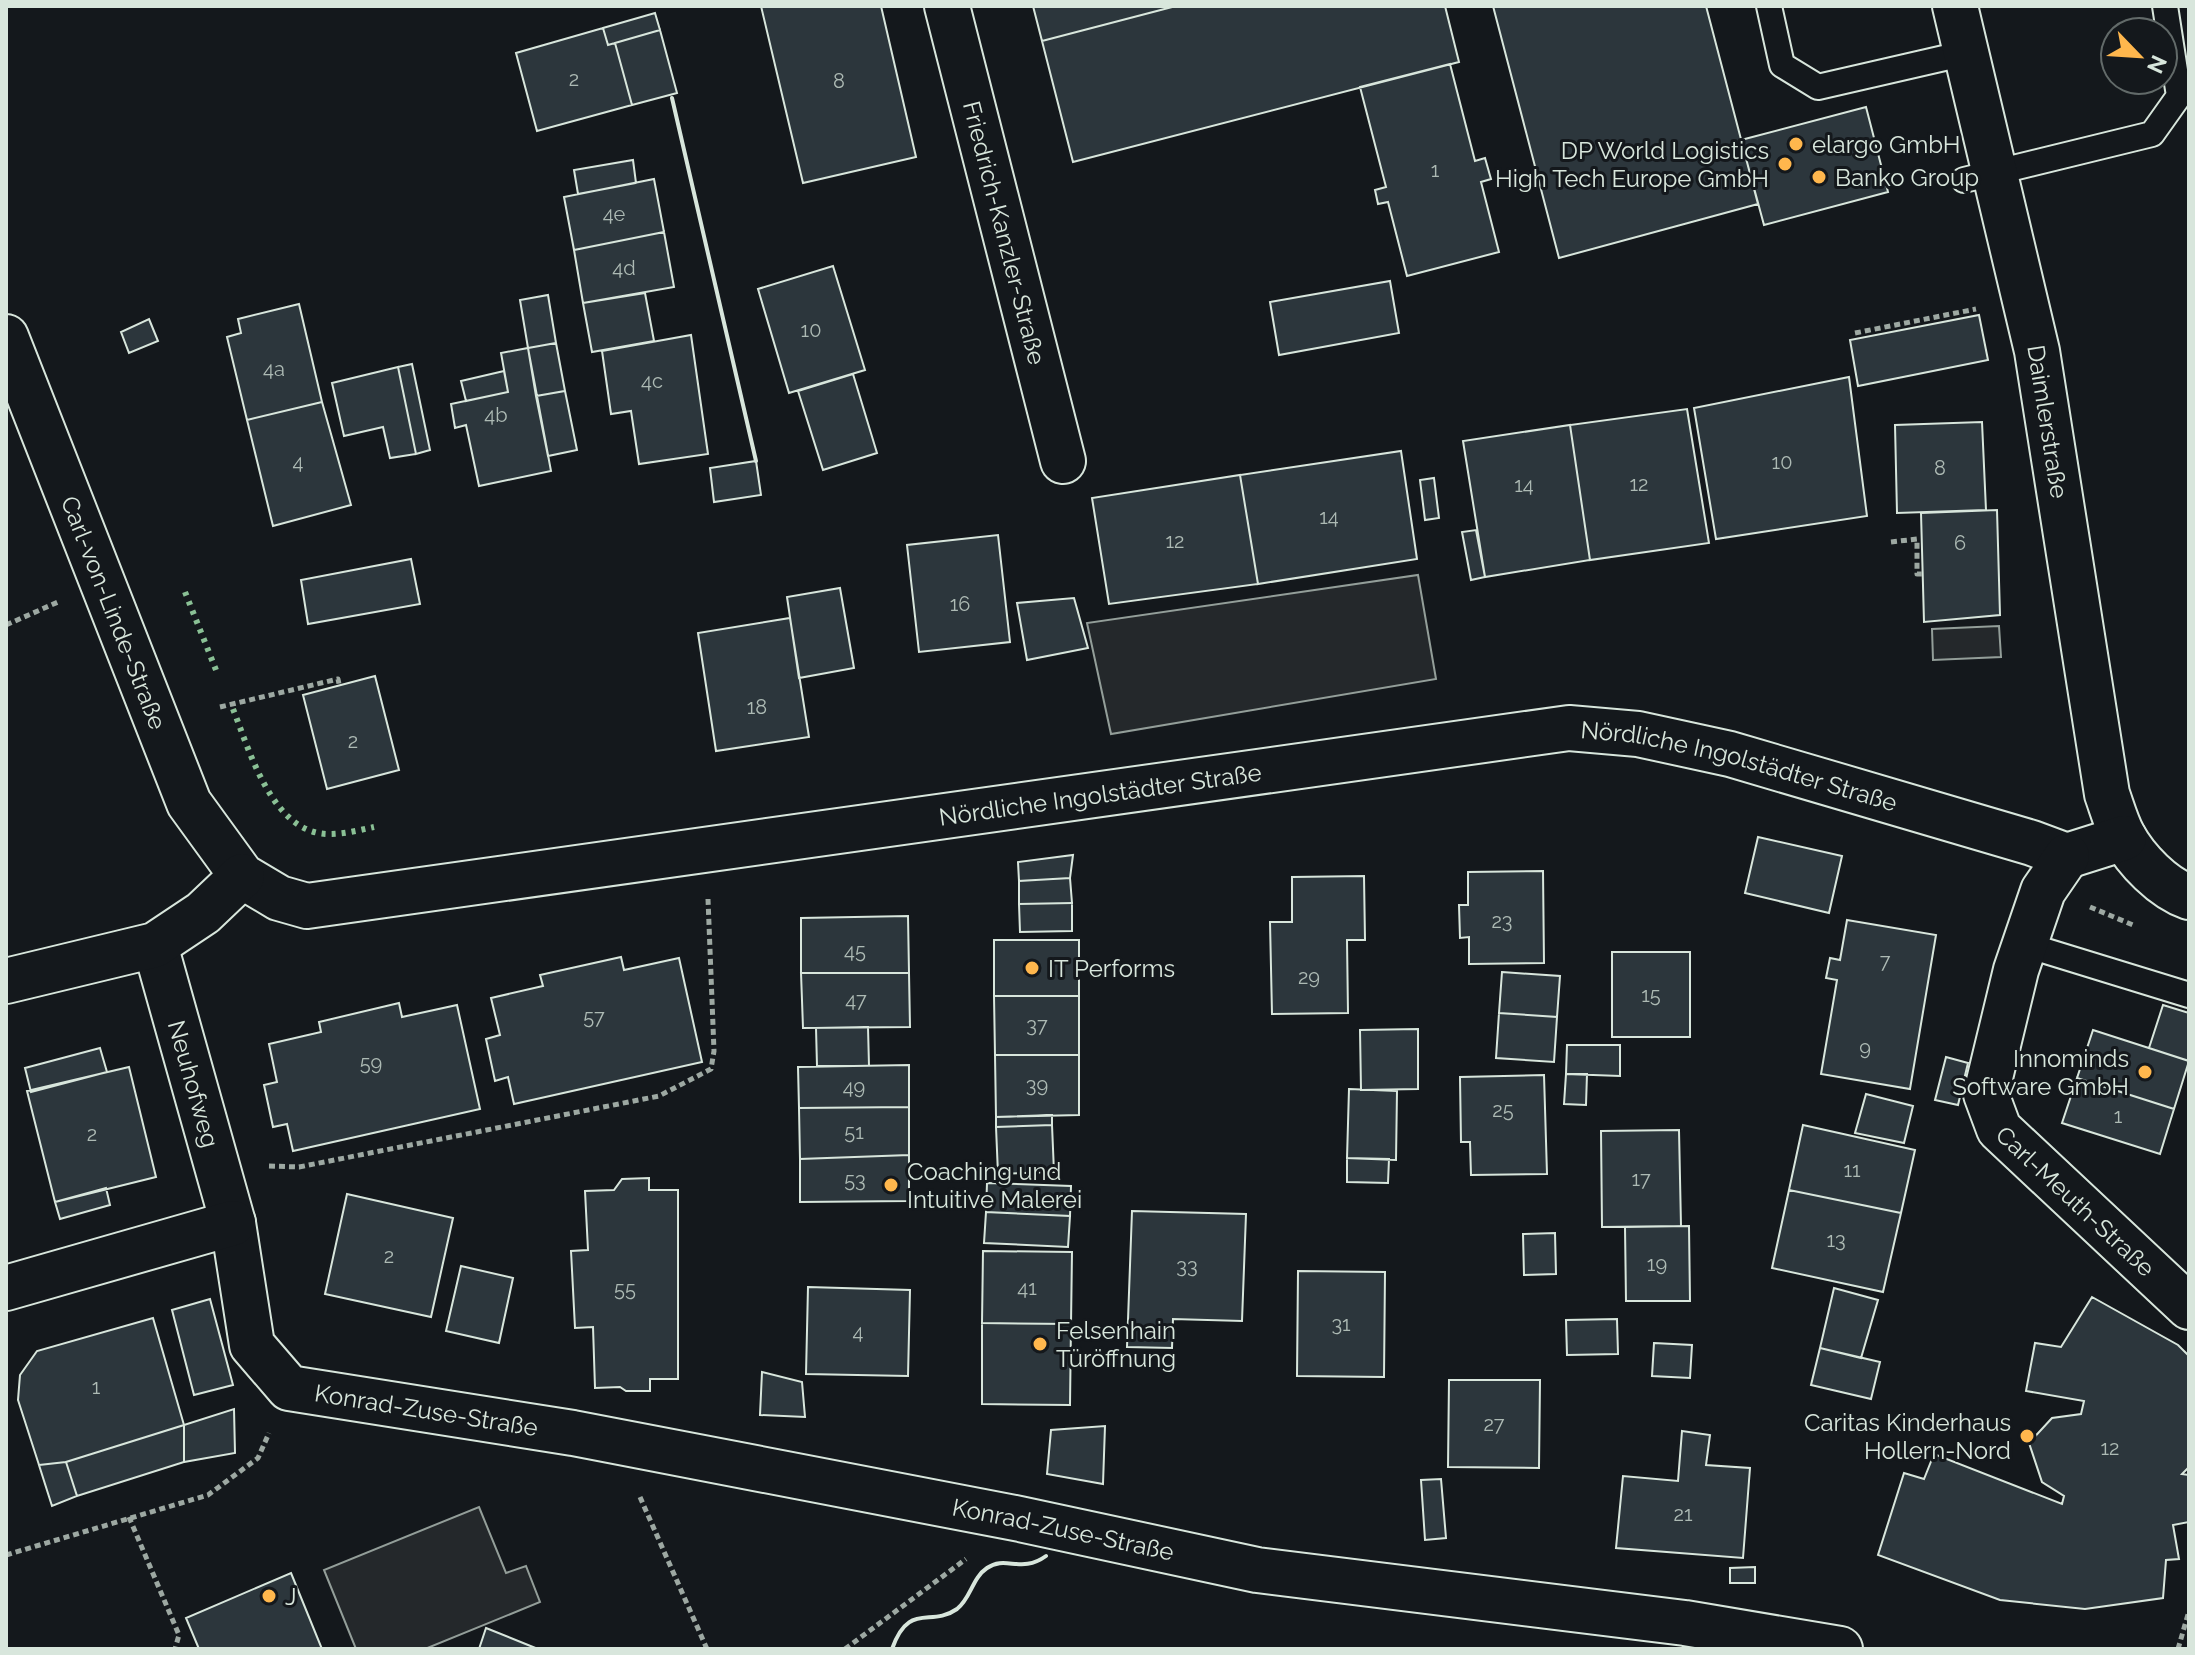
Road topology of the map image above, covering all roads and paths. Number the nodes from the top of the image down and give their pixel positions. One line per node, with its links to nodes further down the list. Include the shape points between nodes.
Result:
1 (947, 6): 10 (street, Friedrich-Kanzler-Straße)
2 (1769, 6): 5 (lane, via 1782,65 1818,87)
3 (1955, 6): 5 (street, Daimlerstraße)
4 (2165, 6): 6 (lane, via 2179,96 2152,134)
5 (1966, 53): 6 (street, Daimlerstraße)
6 (1979, 176): 15 (street, Daimlerstraße, via 2037,351 2107,794)
7 (1976, 309): 8 (path)
8 (1855, 333)
9 (6, 337): 18 (street, Carl-von-Linde-Straße, via 189,803)
10 (1063, 461)
11 (1891, 542): 12 (path, via 1917,539 1917,574)
12 (1923, 574)
13 (339, 684): 14 (path, via 338,679)
14 (220, 707)
15 (2124, 838): 17 (street); 19 (street, via 2151,872)
16 (708, 850): 17 (street, Nördliche Ingolstädter Straße, via 1569,728 1638,734 1730,754 2017,838); 18 (street, Nördliche Ingolstädter Straße, via 307,906 279,898); 25 (path, via 711,1069 659,1096 299,1167 249,1163)
17 (2057, 870): 20 (path, via 2109,917); 21 (street, Carl-Meuth-Straße)
18 (242, 876): 22 (street, via 203,913)
19 (2189, 897)
20 (2134, 926)
21 (2023, 944): 24 (lane); 28 (street, Carl-Meuth-Straße, via 1986,1094 1999,1129)
22 (155, 945): 23 (street); 25 (street, Neuhofweg)
23 (6, 981)
24 (2189, 995)
25 (218, 1171): 26 (street, Neuhofweg)
26 (233, 1223): 27 (street); 29 (street, Neuhofweg, via 252,1345)
27 (6, 1288)
28 (2189, 1307)
29 (289, 1388): 30 (street, Konrad-Zuse-Straße); 31 (path, via 258,1458 208,1495)
30 (616, 1442): 32 (street, Konrad-Zuse-Straße); 36 (path)
31 (129, 1517): 33 (path); 35 (path, via 179,1635)
32 (1020, 1519): 37 (path); 38 (street, Konrad-Zuse-Straße, via 1257,1570 1685,1623)
33 (6, 1555)
34 (2189, 1611): 39 (path)
35 (175, 1649)
36 (707, 1649)
37 (845, 1649)
38 (1840, 1649)
39 (2178, 1649)

